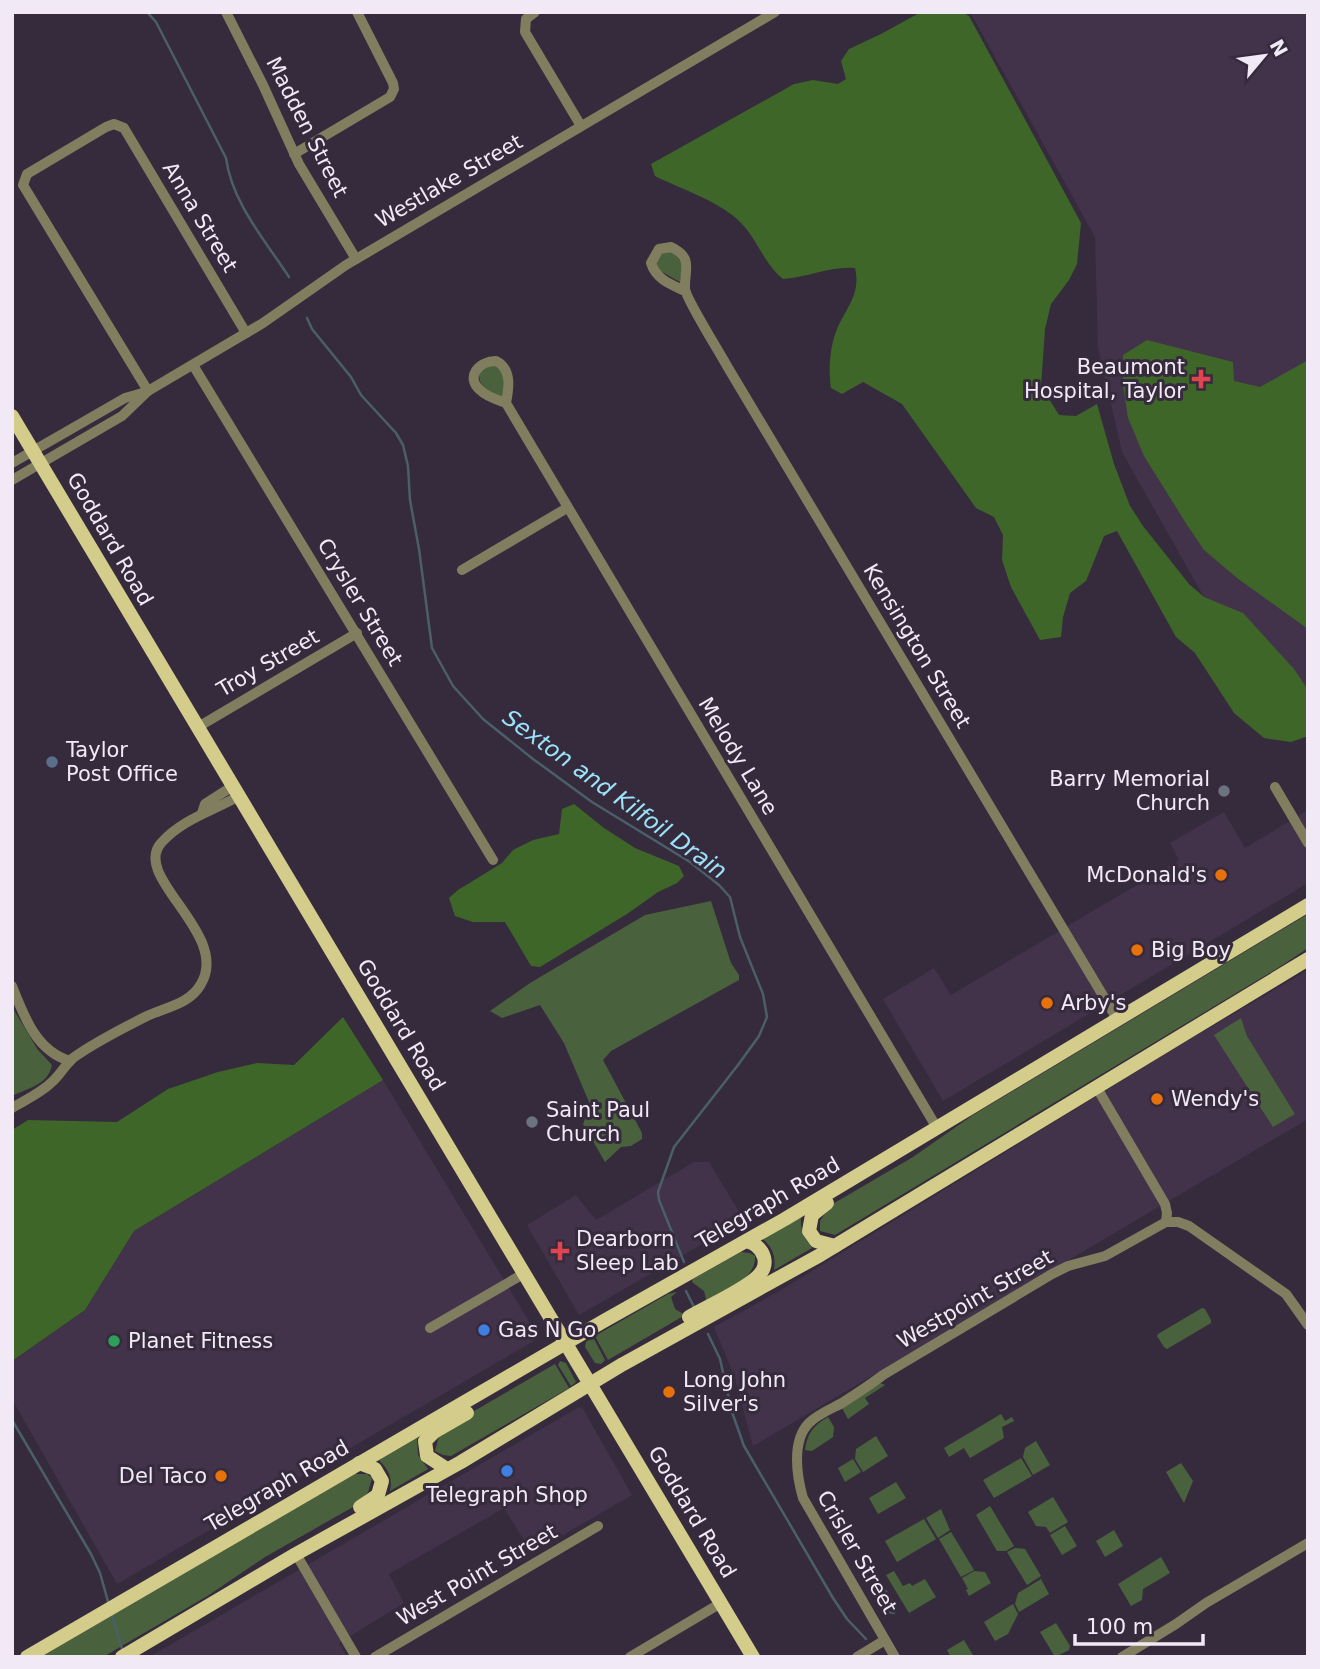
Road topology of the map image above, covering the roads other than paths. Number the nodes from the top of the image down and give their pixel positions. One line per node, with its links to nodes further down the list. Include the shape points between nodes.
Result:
1 (226, 12): 6 (street, Madden Street)
2 (357, 12): 6 (street, via 394,89 390,97)
3 (535, 12): 5 (street, via 526,19 525,32)
4 (775, 12): 5 (street, Westlake Street)
5 (581, 126): 7 (street, Westlake Street)
6 (295, 154): 7 (street, Madden Street)
7 (356, 259): 9 (street, Westlake Street)
8 (685, 290): 28 (street, Kensington Street)
9 (246, 333): 10 (street, Westlake Street); 11 (street, Anna Street, via 124,128 110,124 27,174 23,188)
10 (193, 365): 11 (street, Westlake Street); 19 (street, Crysler Street)
11 (148, 391): 14 (street, Westlake Street, via 122,416)
12 (506, 404): 17 (street, Melody Lane)
13 (12, 416): 14 (main road, Goddard Road)
14 (37, 457): 15 (street); 16 (street); 20 (main road, Goddard Road)
15 (12, 463)
16 (12, 480)
17 (567, 508): 18 (street); 33 (street, Melody Lane)
18 (462, 570)
19 (357, 633): 20 (street, Troy Street); 24 (street, Crysler Street)
20 (198, 727): 22 (main road, Goddard Road)
21 (1275, 787): 23 (street)
22 (236, 791): 29 (street, via 211,812 202,813 164,839 156,856 162,880 207,951 202,983 183,1002 149,1015); 37 (main road, Goddard Road)
23 (1308, 843)
24 (493, 860)
25 (1308, 905): 28 (main road, Telegraph Road)
26 (1305, 960): 30 (main road)
27 (12, 986): 29 (street, via 40,1042)
28 (1117, 1019): 32 (main road, Telegraph Road)
29 (70, 1062): 31 (street, via 52,1082)
30 (1097, 1088): 34 (street, via 1165,1204); 36 (main road)
31 (12, 1108)
32 (957, 1116): 33 (main road, Telegraph Road); 36 (main road, via 917,1149 812,1215 812,1237 822,1245)
33 (937, 1128): 35 (main road, Telegraph Road)
34 (1166, 1222): 38 (street, via 1185,1223 1273,1283 1292,1300); 44 (street, Westpoint Street, via 1105,1256 1052,1274)
35 (747, 1241): 40 (main road, Telegraph Road); 42 (main road, via 765,1258 757,1278 621,1356)
36 (835, 1246): 42 (main road)
37 (525, 1273): 39 (street); 40 (main road, Goddard Road)
38 (1308, 1325)
39 (430, 1328)
40 (567, 1344): 41 (main road, Telegraph Road); 43 (main road, Goddard Road)
41 (543, 1358): 45 (main road, Telegraph Road); 46 (main road, via 533,1374 425,1441 426,1456)
42 (616, 1369): 43 (main road)
43 (592, 1384): 46 (main road); 51 (main road, Goddard Road)
44 (809, 1422): 52 (street, Crisler Street, via 798,1449 803,1498)
45 (359, 1463): 50 (main road, via 381,1477 378,1495 279,1553); 53 (main road, Telegraph Road)
46 (447, 1469): 49 (main road)
47 (598, 1526): 56 (street, West Point Street)
48 (1308, 1543): 61 (street)
49 (296, 1554): 50 (main road); 55 (street)
50 (243, 1585): 54 (main road)
51 (722, 1603): 57 (street); 58 (main road, Goddard Road)
52 (886, 1640): 59 (street); 60 (street, Crisler Street)
53 (27, 1657)
54 (122, 1657)
55 (356, 1657)
56 (375, 1657)
57 (630, 1657)
58 (753, 1657)
59 (857, 1657)
60 (895, 1657)
61 (1122, 1657)

